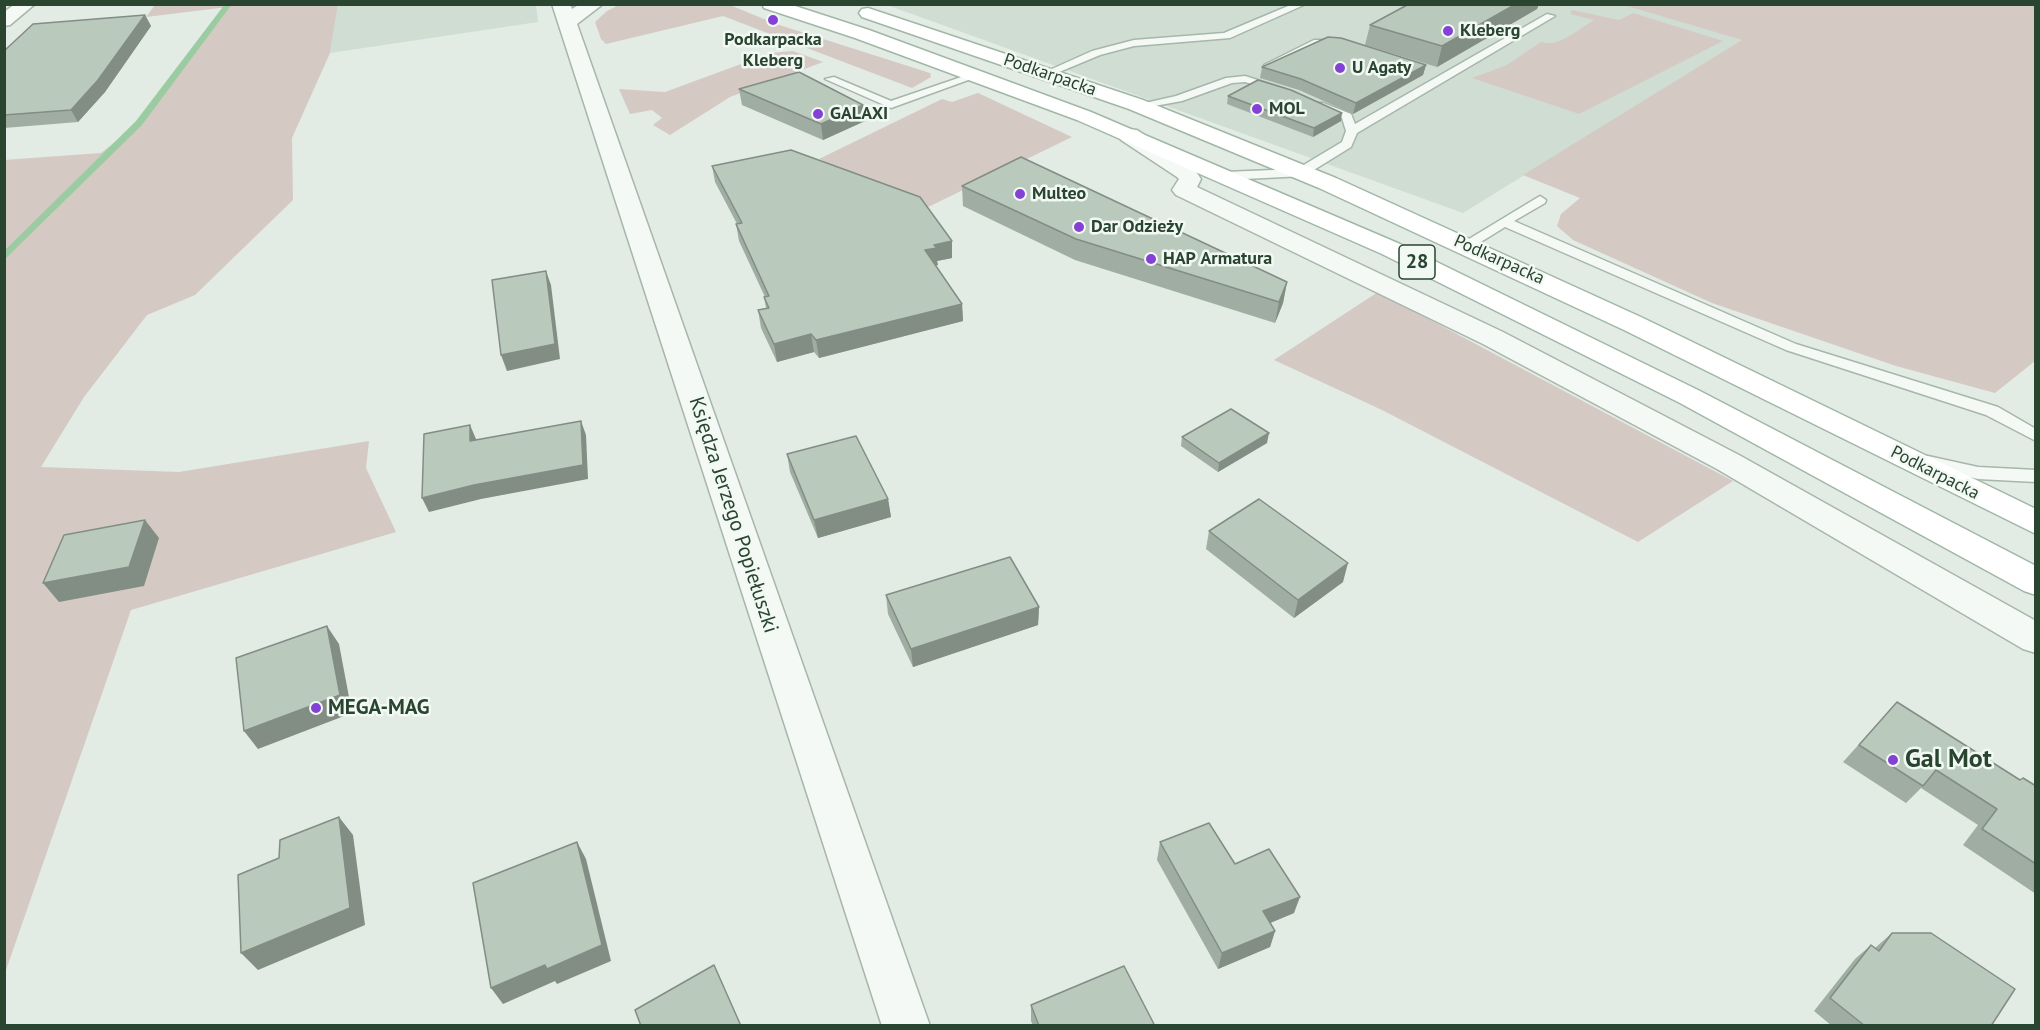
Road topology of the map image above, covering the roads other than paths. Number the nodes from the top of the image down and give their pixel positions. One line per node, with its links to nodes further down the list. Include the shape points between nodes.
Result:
1 (27, 4): 8 (street)
2 (595, 4): 6 (street)
3 (770, 4): 11 (main road, Podkarpacka / 28)
4 (1302, 4): 10 (lane, via 1226,36 1134,43)
5 (851, 8): 10 (main road, Podkarpacka / 28)
6 (564, 14): 30 (street, Księdza Jerzego Popiełuszki)
7 (1550, 16): 15 (lane, via 1441,75)
8 (4, 21)
9 (1340, 43): 12 (lane, via 1318,42)
10 (1048, 73): 14 (main road, Podkarpacka / 28)
11 (977, 75): 13 (lane, via 891,105); 16 (main road, Podkarpacka / 28)
12 (1245, 78): 14 (lane, via 1178,99); 15 (lane, via 1347,116)
13 (830, 79)
14 (1138, 106): 17 (main road, Podkarpacka / 28)
15 (1352, 130): 17 (lane, via 1347,144)
16 (1129, 135): 18 (main road, Podkarpacka / 28); 21 (street, Podkarpacka, via 1185,172 1190,179 1184,190)
17 (1300, 173): 18 (lane); 23 (main road, Podkarpacka / 28)
18 (1225, 176): 19 (main road, Podkarpacka / 28)
19 (1255, 189): 21 (street, Podkarpacka, via 1219,189 1209,197); 28 (main road, Podkarpacka / 28, via 1391,249 1690,397)
20 (1540, 200): 22 (lane)
21 (1212, 203): 29 (street, via 1482,332 1728,462)
22 (1505, 222): 23 (lane); 24 (lane, via 1791,347 1992,411)
23 (1466, 245): 25 (main road, Podkarpacka / 28)
24 (2036, 436)
25 (1889, 450): 26 (lane, via 1978,474); 27 (main road, Podkarpacka / 28)
26 (2036, 476)
27 (2036, 523)
28 (2036, 582)
29 (2036, 639)
30 (906, 1026)

